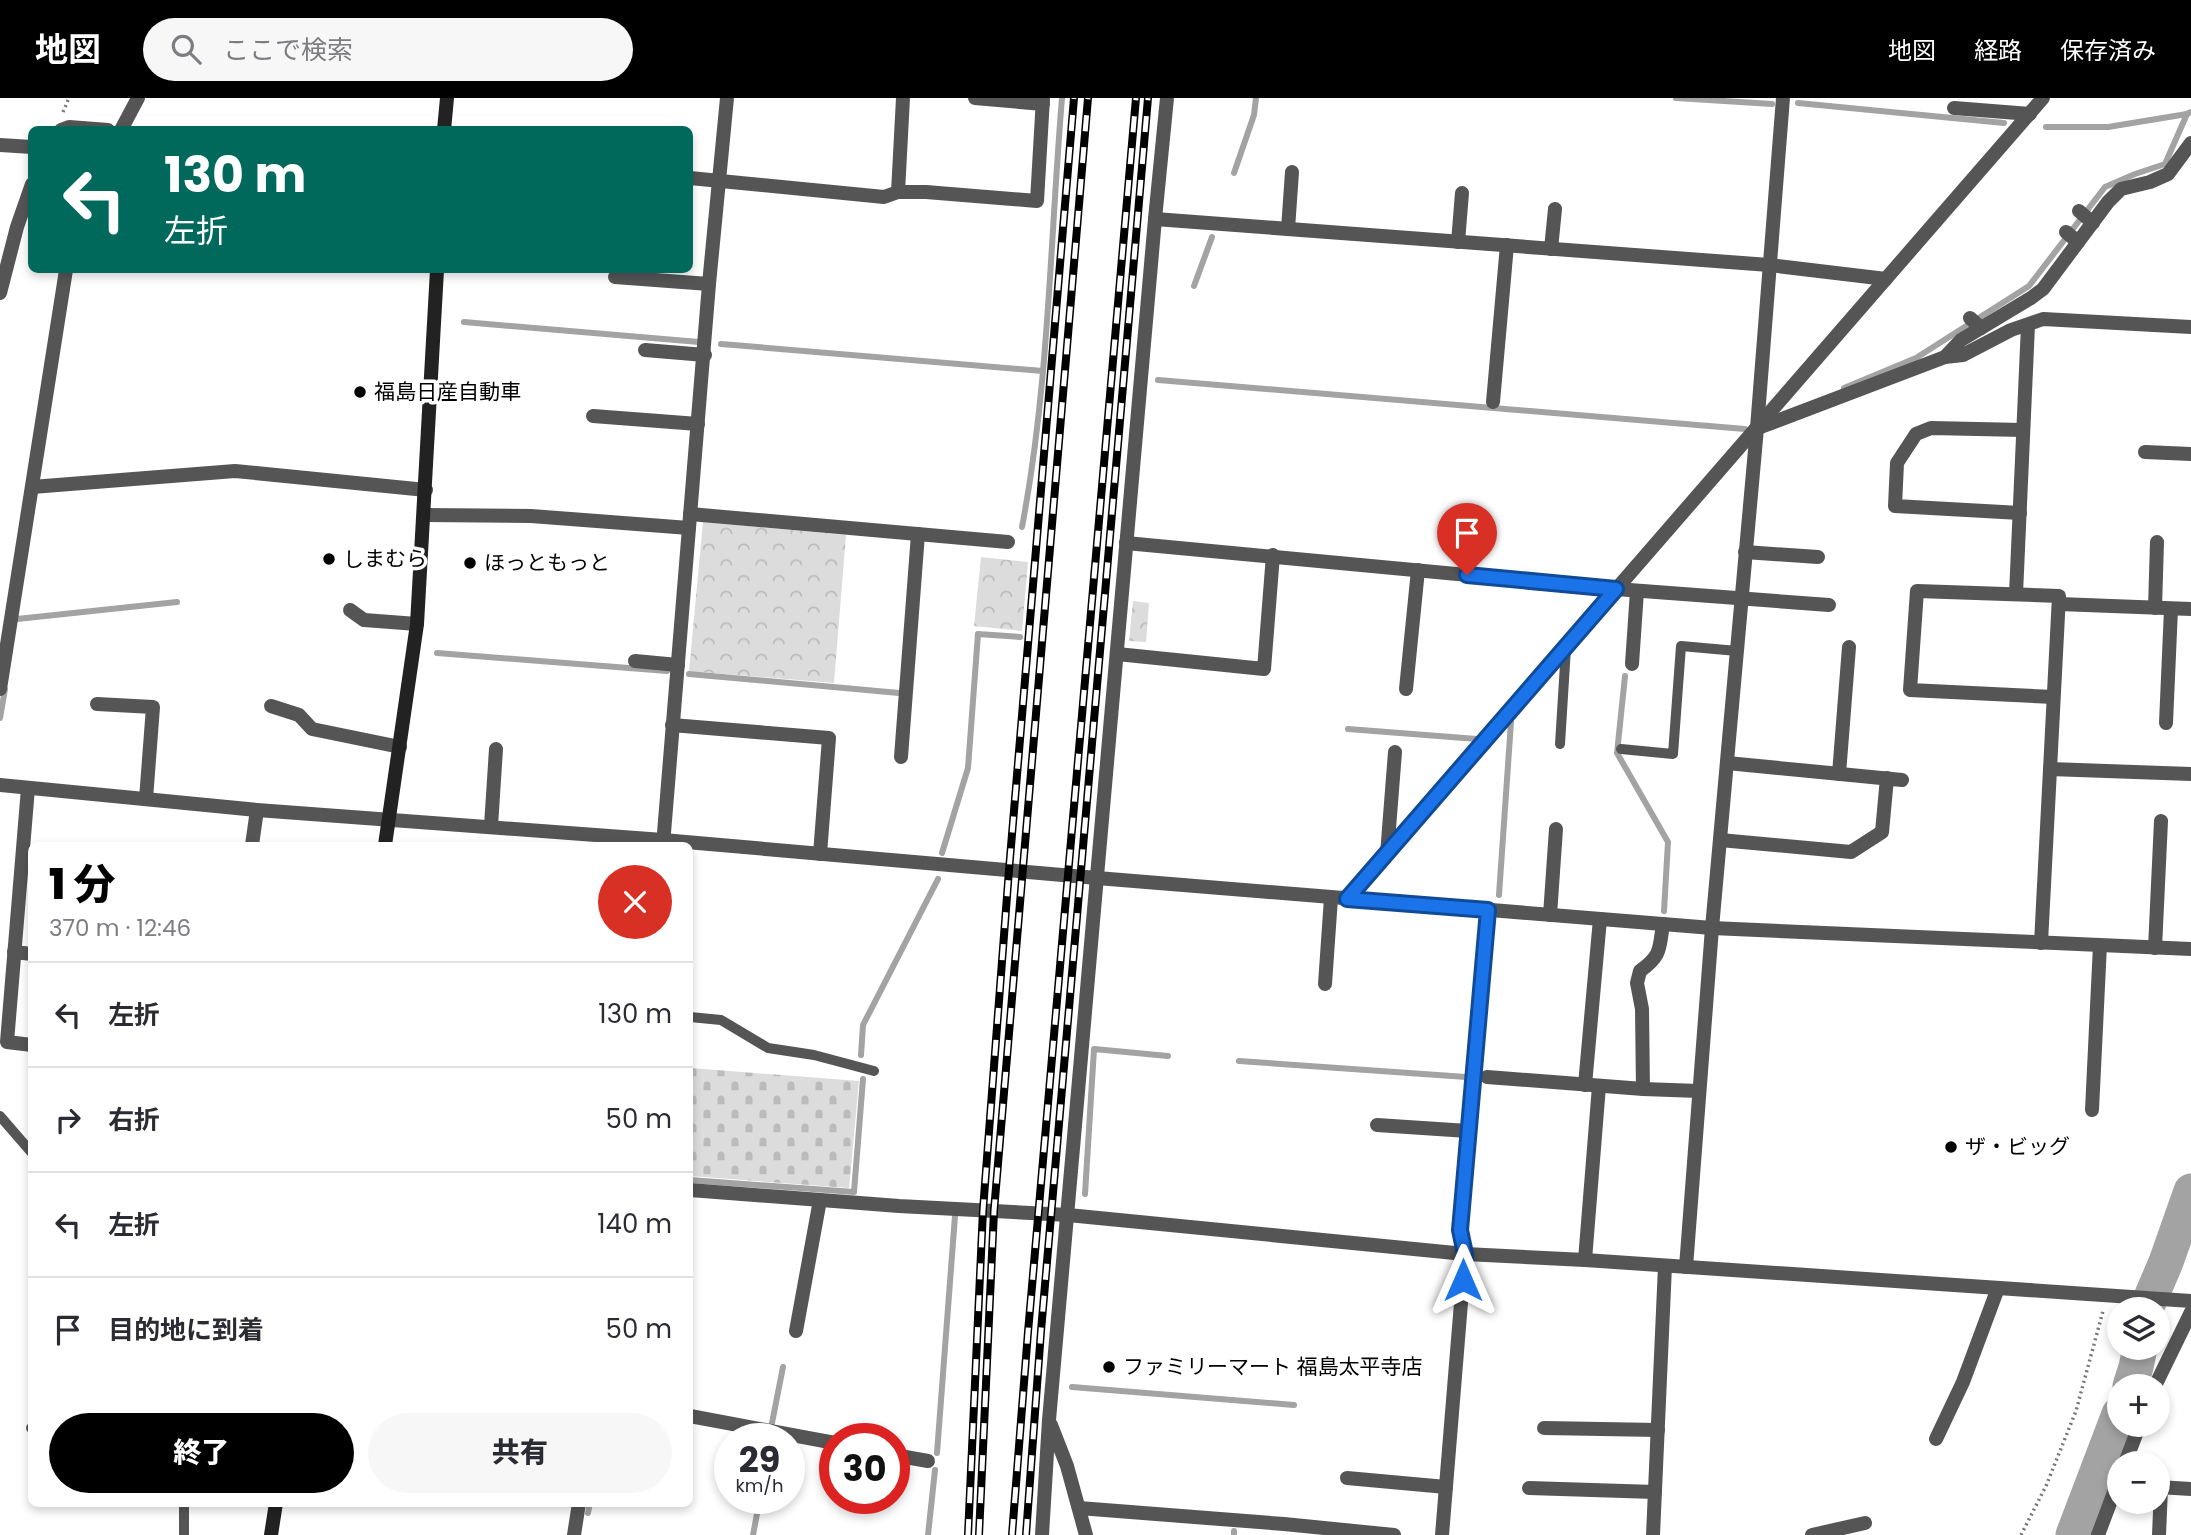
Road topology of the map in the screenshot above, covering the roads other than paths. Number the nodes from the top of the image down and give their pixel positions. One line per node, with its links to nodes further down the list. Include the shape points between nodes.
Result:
1 (138, 98): 12 (street)
2 (447, 98): 13 (street)
3 (727, 98): 19 (street)
4 (903, 98): 20 (street)
5 (975, 98): 9 (street)
6 (1167, 98): 25 (street)
7 (1783, 98): 33 (street)
8 (2043, 98): 11 (street)
9 (1043, 101): 20 (street, via 1037,201)
10 (1954, 108): 11 (street)
11 (2030, 114): 37 (street)
12 (123, 126)
13 (444, 126)
14 (2191, 143): 26 (street, via 2168,174 2121,189)
15 (0, 145): 16 (street)
16 (28, 147)
17 (1292, 172): 27 (street)
18 (693, 178): 19 (street)
19 (720, 181): 20 (street, via 884,197); 38 (street)
20 (898, 192)
21 (1462, 193): 29 (street)
22 (28, 195): 39 (street)
23 (1555, 209): 32 (street)
24 (2080, 211): 26 (street)
25 (1155, 219): 27 (street); 62 (street)
26 (2093, 223): 30 (street)
27 (1288, 229): 29 (street)
28 (2066, 232): 30 (street)
29 (1458, 242): 31 (street)
30 (2078, 243): 43 (street, via 2043,289)
31 (1507, 245): 32 (street); 47 (street)
32 (1551, 248): 33 (street)
33 (1769, 265): 37 (street); 50 (street)
34 (66, 273): 54 (street)
35 (437, 273): 55 (street)
36 (615, 277): 38 (street)
37 (1886, 279): 50 (street)
38 (709, 284): 45 (street)
39 (0, 293)
40 (1970, 318): 43 (street)
41 (2028, 325): 42 (street, via 2043,319); 46 (street, via 1962,355); 51 (street)
42 (2191, 326)
43 (1981, 328): 46 (street)
44 (645, 350): 45 (street)
45 (705, 355): 49 (street)
46 (1945, 357): 50 (street)
47 (1493, 402)
48 (593, 416): 49 (street)
49 (698, 424): 58 (street)
50 (1756, 428): 63 (street); 67 (street)
51 (2024, 429): 56 (street); 56 (street, via 1931,428 1916,434 1897,463 1896,474 1895,506)
52 (2145, 452): 53 (street)
53 (2191, 454)
54 (32, 487): 55 (street, via 235,471); 85 (street)
55 (426, 491): 57 (street)
56 (2020, 513): 69 (street)
57 (424, 515): 58 (street); 77 (street)
58 (690, 521): 59 (street); 84 (street)
59 (918, 534): 60 (street); 97 (street)
60 (1008, 542)
61 (2157, 542): 73 (street)
62 (1126, 543): 64 (street); 81 (street)
63 (1745, 552): 65 (street); 70 (street)
64 (1273, 555): 66 (street); 81 (street, via 1264,669)
65 (1818, 557)
66 (1418, 570): 67 (street); 86 (street)
67 (1616, 589): 68 (street); 79 (street)
68 (1637, 591): 70 (street); 83 (street)
69 (2016, 594): 71 (street, via 2059,596); 87 (street, via 1917,591 1910,690)
70 (1741, 598): 72 (street); 80 (street)
71 (2059, 604): 73 (street); 87 (street)
72 (1829, 605)
73 (2155, 608): 74 (street)
74 (2171, 609): 75 (street); 90 (street)
75 (2191, 609)
76 (350, 610): 77 (street, via 364,620)
77 (417, 624): 93 (street)
78 (1849, 647): 100 (street)
79 (1566, 648): 92 (lane); 116 (street)
80 (1737, 651): 95 (lane, via 1681,646 1673,754); 98 (street)
81 (1117, 654): 118 (street)
82 (635, 661): 84 (street)
83 (1632, 664)
84 (678, 665): 91 (street)
85 (0, 689)
86 (1406, 689)
87 (2053, 697): 99 (street)
88 (97, 704): 104 (street, via 153,707)
89 (271, 706): 93 (street, via 299,715 312,729)
90 (2166, 723)
91 (673, 725): 113 (street); 115 (street, via 828,738)
92 (1560, 744)
93 (400, 747): 106 (street)
94 (496, 749): 108 (street)
95 (1621, 749)
96 (1395, 752): 116 (street)
97 (901, 757)
98 (1727, 763): 100 (street); 110 (street)
99 (2050, 769): 101 (street); 126 (street)
100 (1839, 774): 110 (street, via 1894,779 1882,832 1851,852)
101 (2191, 774)
102 (0, 785): 103 (street)
103 (28, 788): 104 (street); 117 (street)
104 (146, 799): 105 (street)
105 (257, 810): 106 (street); 111 (street)
106 (390, 818): 108 (street); 112 (street)
107 (2161, 821): 128 (street)
108 (491, 826): 113 (street)
109 (1556, 829): 122 (street)
110 (1720, 840): 125 (street)
111 (252, 842)
112 (386, 842)
113 (663, 842)
114 (693, 844): 115 (street)
115 (820, 854): 118 (street)
116 (1387, 854): 120 (street)
117 (26, 865): 130 (street)
118 (1097, 878): 119 (street); 147 (street)
119 (1331, 898): 120 (street); 132 (street)
120 (1347, 899): 121 (street)
121 (1488, 910): 122 (street); 143 (street)
122 (1550, 915): 123 (street)
123 (1600, 919): 124 (street); 137 (street)
124 (1663, 924): 125 (street); 138 (street, via 1659,951 1640,971 1637,983 1643,1009)
125 (1712, 928): 126 (street); 139 (street)
126 (2041, 943): 127 (street)
127 (2100, 945): 128 (street); 140 (street)
128 (2155, 948): 129 (street)
129 (2191, 949)
130 (14, 952): 131 (street); 134 (street, via 7,1042)
131 (28, 954)
132 (1325, 985)
133 (693, 1017): 135 (lane, via 721,1020 768,1048)
134 (28, 1045)
135 (874, 1071)
136 (1487, 1077): 137 (street)
137 (1592, 1085): 138 (street); 149 (street)
138 (1643, 1089): 139 (street)
139 (1699, 1091): 151 (street)
140 (2092, 1110)
141 (0, 1115): 144 (lane)
142 (1377, 1125): 143 (street)
143 (1468, 1131): 148 (street, via 1460,1230)
144 (28, 1148)
145 (693, 1190): 146 (street)
146 (820, 1200): 147 (street); 155 (street)
147 (1068, 1215): 148 (street); 158 (street)
148 (1465, 1254): 149 (street); 166 (street)
149 (1585, 1260): 150 (street)
150 (1665, 1266): 151 (street); 160 (street)
151 (1686, 1267): 152 (street)
152 (1998, 1289): 153 (street); 161 (street)
153 (2191, 1301)
154 (2191, 1312): 156 (street)
155 (796, 1331)
156 (2161, 1374)
157 (693, 1417): 162 (street)
158 (1049, 1420): 174 (street); 181 (street)
159 (1544, 1428): 160 (street)
160 (1658, 1430): 170 (street)
161 (1936, 1439)
162 (819, 1440)
163 (910, 1458): 164 (street)
164 (928, 1461)
165 (1347, 1478): 166 (street)
166 (1446, 1487): 184 (street)
167 (1530, 1488): 170 (street)
168 (2170, 1488): 169 (street)
169 (2191, 1489)
170 (1655, 1492): 185 (street)
171 (184, 1507): 178 (lane)
172 (275, 1507): 179 (street)
173 (578, 1507): 180 (street)
174 (1079, 1508): 182 (street); 183 (street)
175 (2107, 1511): 187 (street)
176 (2159, 1514): 188 (street)
177 (1865, 1523): 186 (street)
178 (184, 1535)
179 (271, 1535)
180 (574, 1535)
181 (1042, 1535)
182 (1087, 1535)
183 (1394, 1535)
184 (1442, 1535)
185 (1653, 1535)
186 (1812, 1535)
187 (2098, 1535)
188 (2159, 1535)

